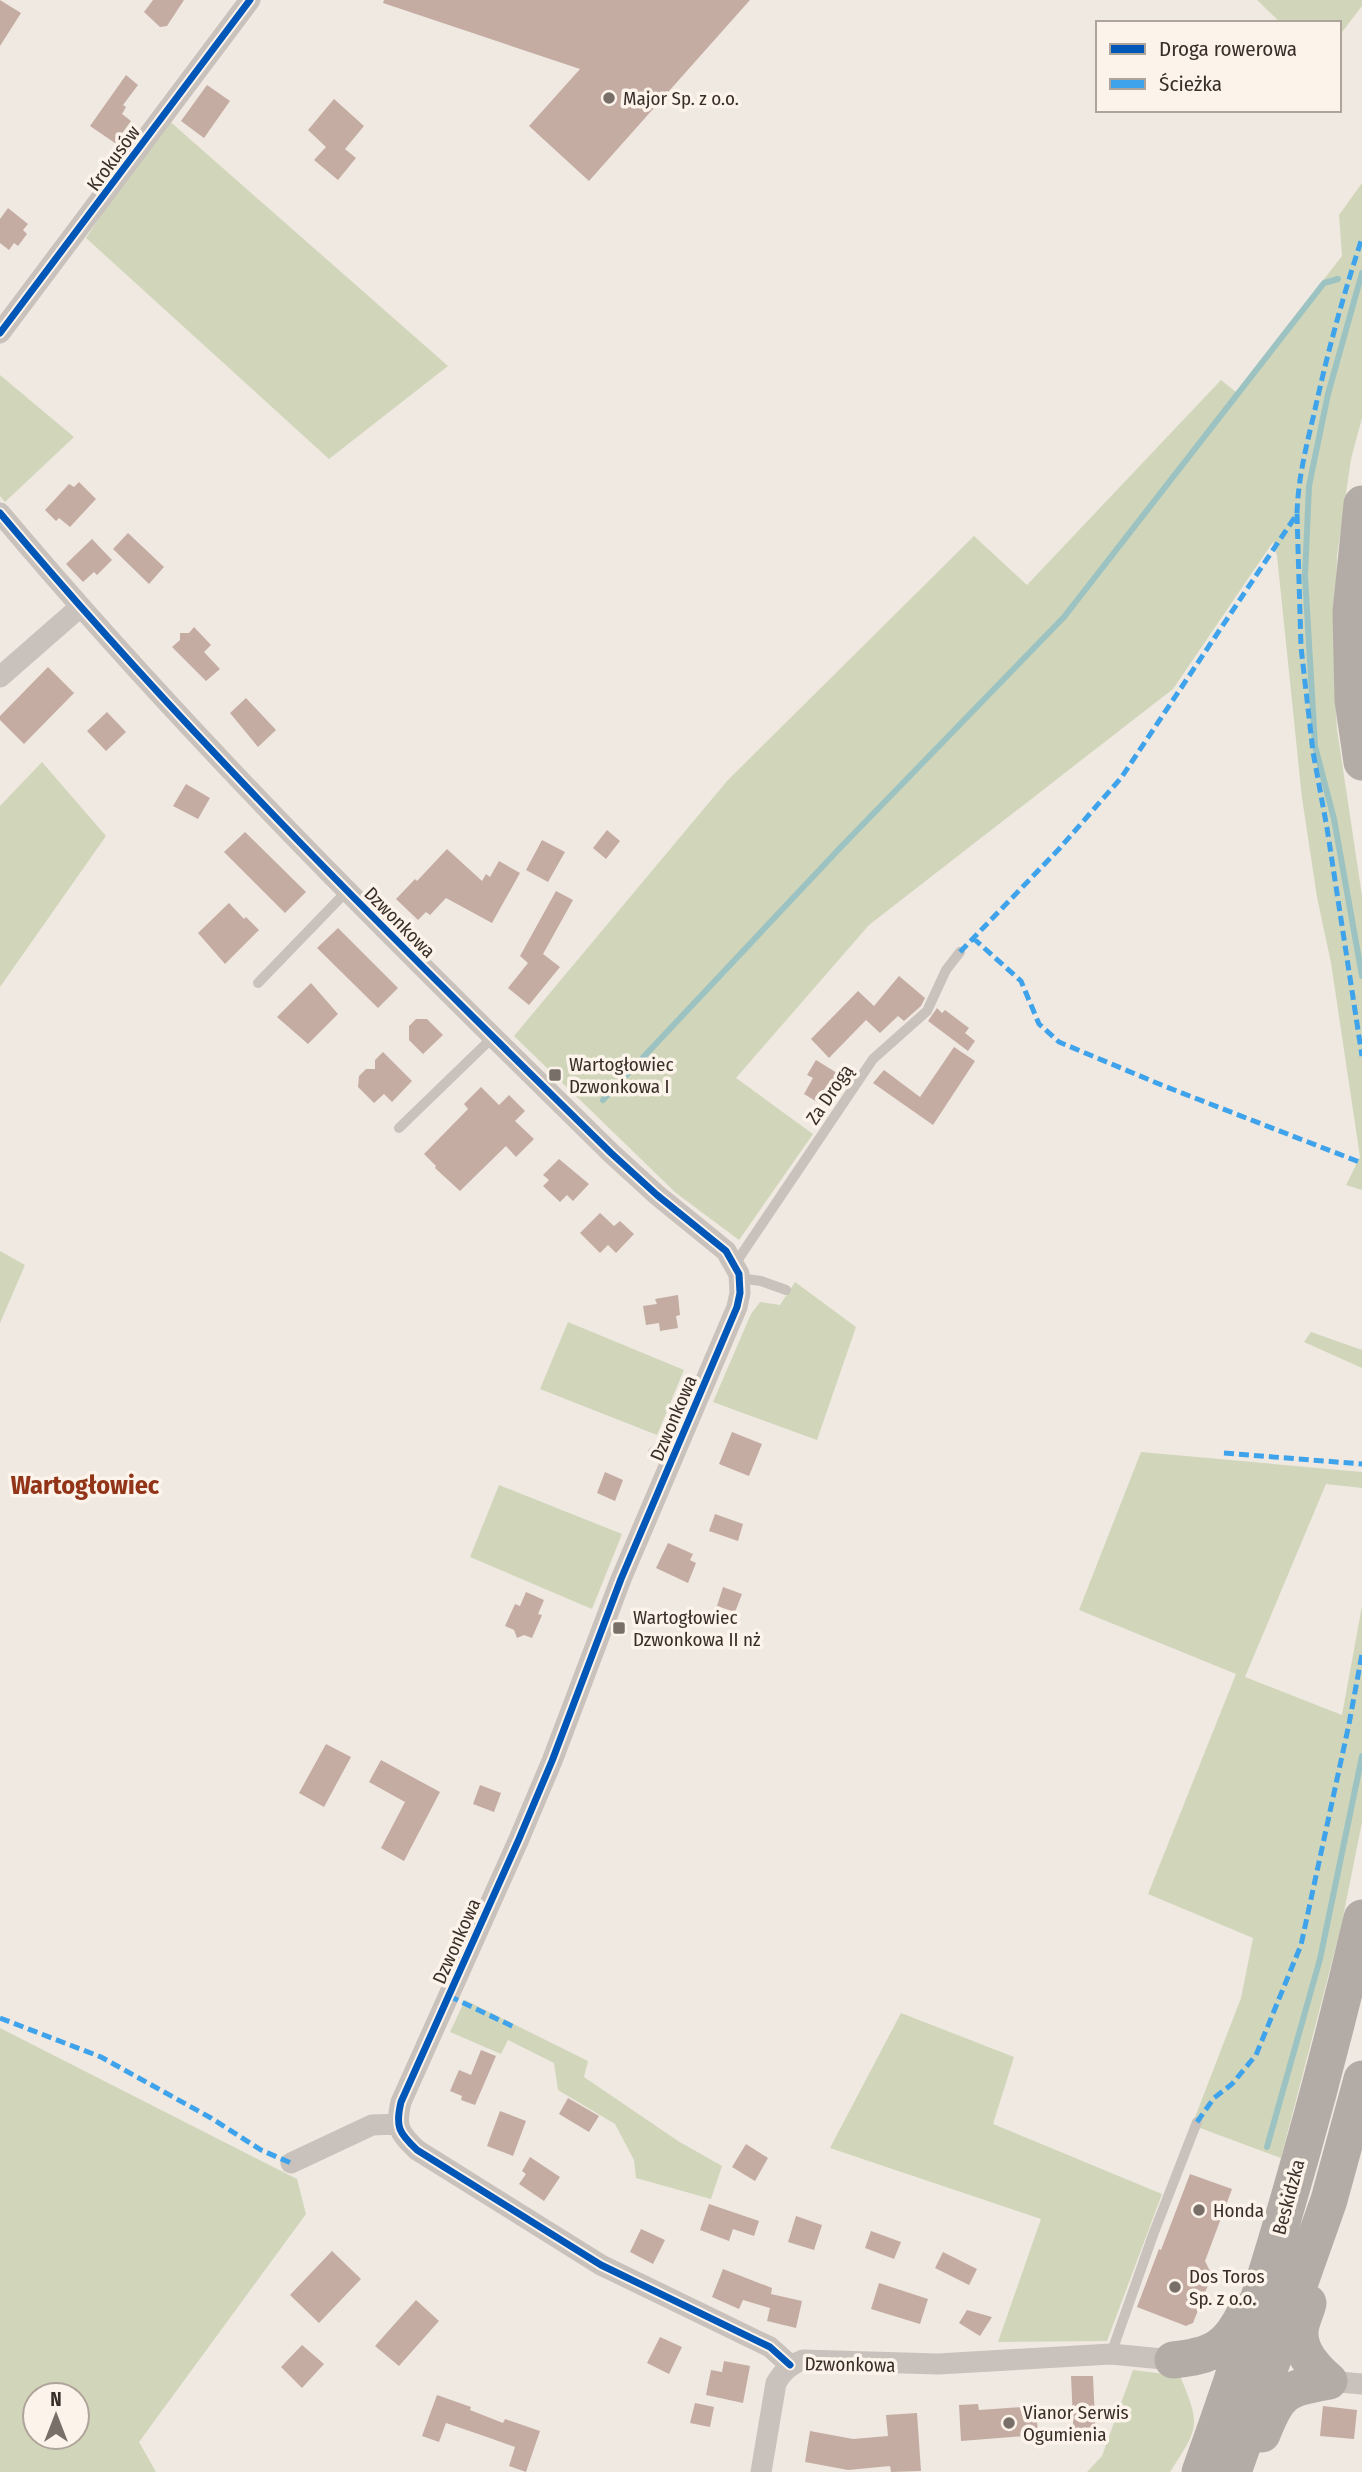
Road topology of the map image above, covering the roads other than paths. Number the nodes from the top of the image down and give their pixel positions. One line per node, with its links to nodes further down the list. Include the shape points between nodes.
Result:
1 (250, 0): 2 (street, Krokusów)
2 (0, 333)
3 (1362, 504): 7 (highway, via 1351,612 1353,700)
4 (0, 513): 5 (street, Dzwonkowa)
5 (80, 607): 6 (street); 8 (street, Dzwonkowa)
6 (0, 677)
7 (1362, 762)
8 (347, 891): 10 (lane); 11 (street, Dzwonkowa)
9 (960, 952): 13 (lane, Za Drogą, via 927,1011 873,1059)
10 (258, 983)
11 (492, 1038): 12 (lane); 13 (street, Dzwonkowa, via 657,1195 715,1240)
12 (400, 1128)
13 (737, 1271): 14 (lane); 18 (street, Dzwonkowa, via 737,1307 663,1455 621,1579 533,1806 401,2102)
14 (786, 1290)
15 (1362, 1918): 22 (highway, Beskidzka)
16 (1362, 2079): 21 (highway, Beskidzka)
17 (1197, 2122): 23 (lane)
18 (398, 2124): 19 (street, via 372,2125); 25 (street, Dzwonkowa, via 417,2150 601,2266 770,2347)
19 (291, 2163)
20 (1352, 2164): 21 (lane)
21 (1329, 2200): 26 (highway, via 1325,2251 1300,2331 1314,2369); 29 (highway, Beskidzka)
22 (1271, 2260): 24 (highway, via 1235,2334 1199,2357); 27 (highway, Beskidzka)
23 (1111, 2354): 24 (street, Dzwonkowa); 25 (street, Dzwonkowa, via 938,2364 803,2360)
24 (1173, 2360): 27 (highway, via 1204,2381)
25 (790, 2365): 28 (street, via 776,2383)
26 (1345, 2382): 30 (highway, via 1295,2387 1274,2405 1255,2452)
27 (1205, 2457)
28 (761, 2472)
29 (1233, 2472)
30 (1241, 2472)

